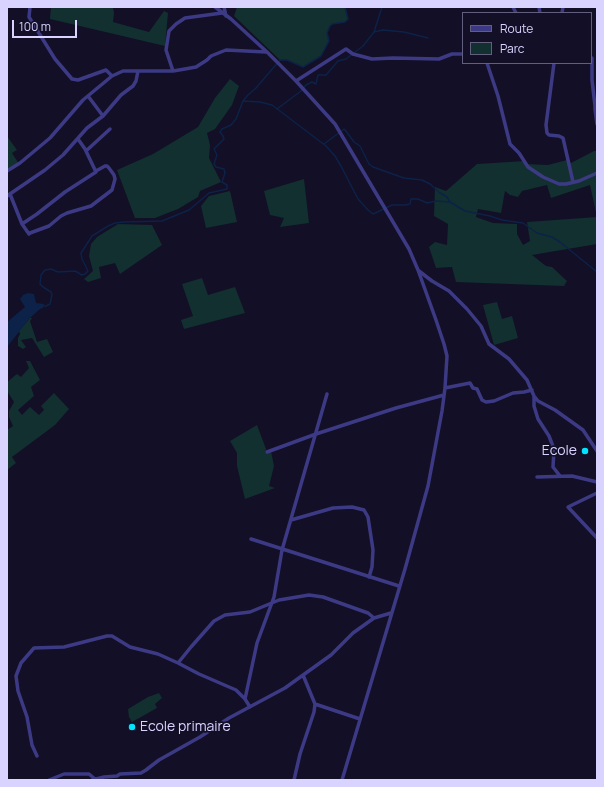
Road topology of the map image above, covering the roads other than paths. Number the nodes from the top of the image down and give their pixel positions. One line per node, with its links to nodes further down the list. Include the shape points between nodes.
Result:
1 (30, 7): 13 (street, via 29,17 55,59 72,79 78,80 106,70)
2 (215, 7): 4 (street)
3 (224, 7): 5 (street)
4 (222, 13): 5 (street); 12 (street, via 185,18 169,32 166,50)
5 (226, 16): 6 (street)
6 (267, 52): 12 (street, via 226,50 211,56 196,67); 14 (street)
7 (462, 54): 14 (street, via 452,54 439,59 372,60 346,49)
8 (487, 64): 25 (street, via 510,144 528,167 542,177 559,184)
9 (554, 64): 25 (street, via 547,134 563,138)
10 (591, 64): 16 (street)
11 (138, 71): 12 (street); 13 (street, via 123,71); 17 (street, via 133,86 121,95)
12 (174, 71)
13 (112, 76): 15 (street)
14 (296, 81): 28 (street, via 335,124 409,249)
15 (88, 96): 17 (street); 23 (street, via 50,138)
16 (596, 109): 18 (street)
17 (103, 116): 20 (street, via 87,128)
18 (597, 124)
19 (110, 129): 21 (street)
20 (78, 139): 21 (street); 26 (street, via 45,170)
21 (86, 151): 22 (street)
22 (96, 171): 27 (street, via 96,174 65,192); 27 (street, via 107,166 115,179 112,190 91,206 67,213 49,226 28,234)
23 (7, 172)
24 (597, 173): 25 (street)
25 (573, 182)
26 (8, 195): 27 (street)
27 (22, 224)
28 (418, 270): 29 (street, via 447,356); 30 (street, via 449,291 467,309 481,326 489,344 509,359)
29 (445, 388): 30 (street, via 470,384 486,402); 32 (street)
30 (532, 390): 33 (street)
31 (327, 394): 34 (street)
32 (444, 396): 34 (street, via 396,408); 46 (street, via 428,486)
33 (534, 396): 35 (street, via 542,404 583,430); 37 (street, via 538,419 554,449 553,467)
34 (316, 434): 36 (street); 41 (street)
35 (597, 451)
36 (267, 452)
37 (560, 476): 38 (street); 39 (street)
38 (537, 477)
39 (597, 482)
40 (597, 493): 42 (street, via 568,507)
41 (291, 520): 44 (street); 45 (street, via 333,508 352,507 364,510 368,517 372,550)
42 (597, 538)
43 (251, 540): 44 (street)
44 (282, 550): 45 (street); 47 (street)
45 (369, 577): 46 (street)
46 (399, 586): 48 (street)
47 (272, 602): 49 (street, via 309,595 323,597 368,613); 50 (street, via 250,612 225,615 214,621); 52 (street, via 257,644)
48 (391, 613): 49 (street); 55 (street)
49 (374, 618): 51 (street)
50 (178, 663): 52 (street, via 236,690); 56 (street, via 158,654 130,647 112,636 64,647 34,648 21,663 16,676 32,745)
51 (304, 675): 53 (street); 54 (street, via 286,688)
52 (245, 699): 54 (street)
53 (315, 704): 55 (street); 59 (street)
54 (250, 707): 57 (street, via 141,773)
55 (360, 719): 60 (street)
56 (37, 756)
57 (94, 779): 58 (street, via 89,774 64,774)
58 (49, 780)
59 (294, 780)
60 (342, 780)

